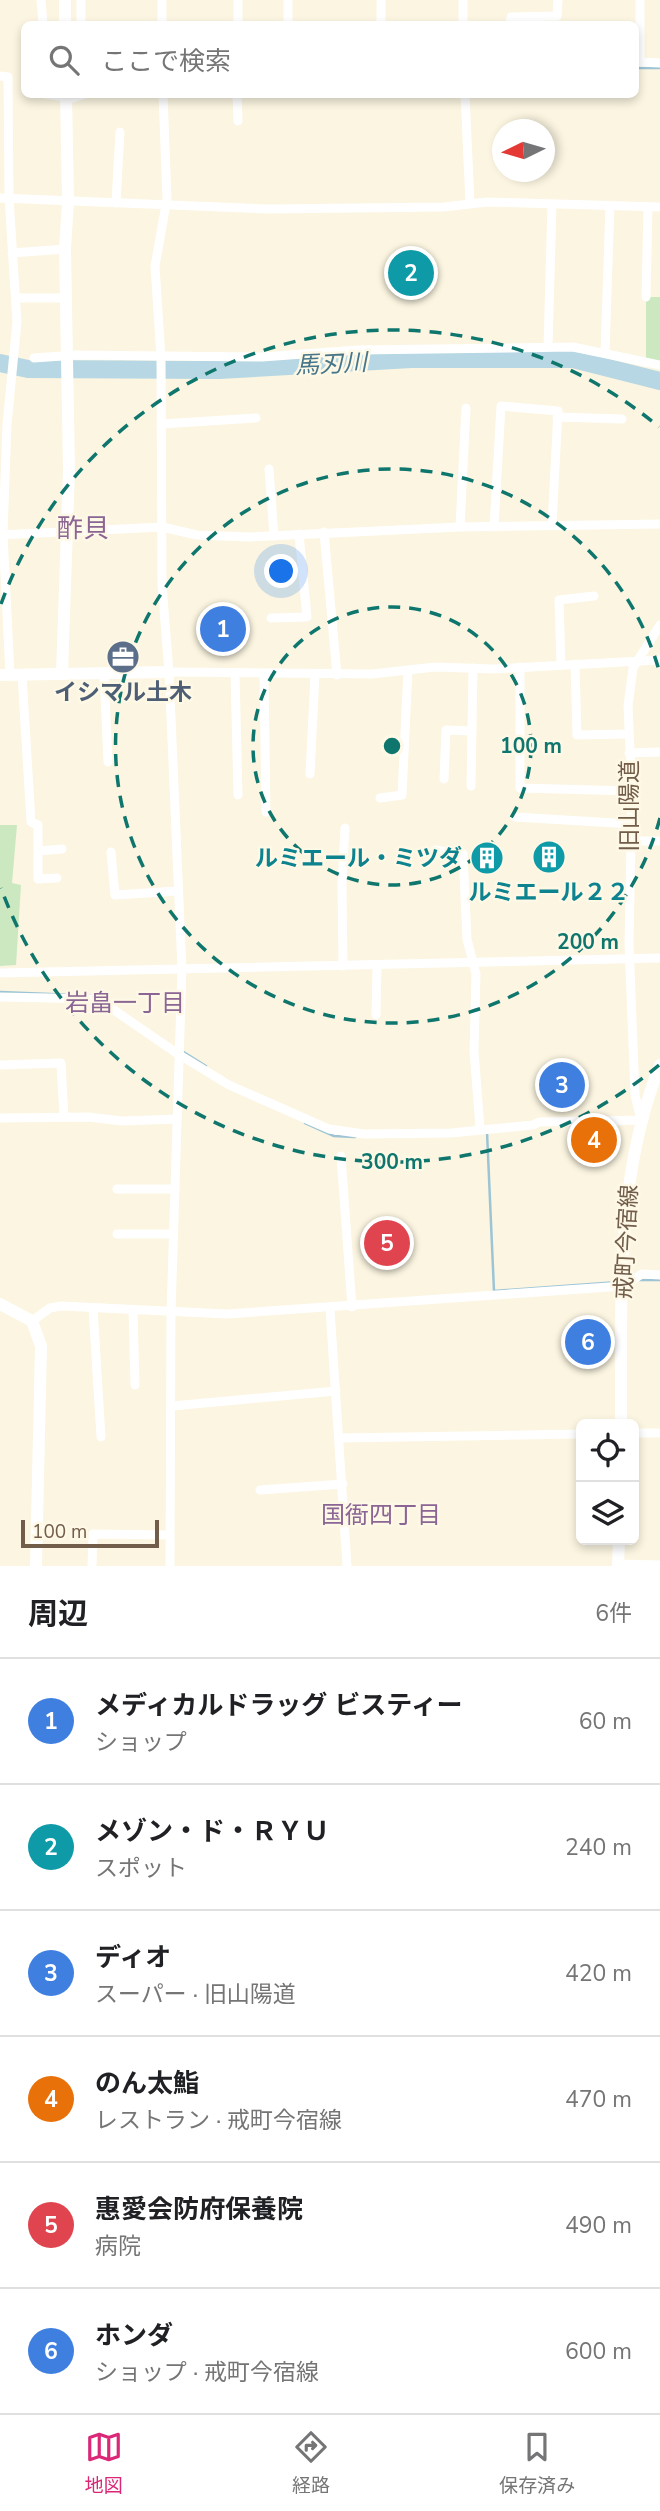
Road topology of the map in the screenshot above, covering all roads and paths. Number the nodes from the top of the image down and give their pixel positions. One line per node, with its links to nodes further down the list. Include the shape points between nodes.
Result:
1 (41, 0): 11 (street)
2 (65, 0): 12 (street)
3 (80, 0): 13 (street)
4 (162, 0): 14 (street)
5 (237, 0): 15 (street)
6 (288, 0): 16 (street)
7 (463, 0): 18 (street)
8 (558, 0): 19 (street, via 557,16 511,17)
9 (639, 0): 20 (street)
10 (381, 2): 17 (street)
11 (43, 21)
12 (65, 21)
13 (81, 21)
14 (162, 21)
15 (238, 21)
16 (288, 21)
17 (381, 21)
18 (463, 21)
19 (510, 21)
20 (639, 21)
21 (639, 62): 22 (street)
22 (660, 63)
23 (0, 76): 30 (street, via 8,77)
24 (66, 98): 31 (street)
25 (163, 98): 35 (street)
26 (237, 98): 28 (street)
27 (466, 98): 33 (street)
28 (238, 121)
29 (120, 132): 32 (street)
30 (4, 198): 31 (street); 40 (street)
31 (68, 201): 32 (street); 39 (street)
32 (116, 203): 35 (street)
33 (470, 203): 34 (street); 35 (street, via 269,209)
34 (552, 205): 36 (street); 44 (street)
35 (165, 206): 48 (street, via 155,266)
36 (610, 206): 37 (street); 45 (street)
37 (648, 207): 38 (street); 41 (street)
38 (660, 207)
39 (65, 249): 40 (street); 43 (street)
40 (12, 253): 42 (street)
41 (646, 297)
42 (17, 298): 43 (street); 64 (street)
43 (66, 298): 46 (street)
44 (548, 347): 45 (street); 48 (street)
45 (605, 352): 49 (street)
46 (68, 357): 47 (street); 48 (street); 61 (street)
47 (34, 358)
48 (161, 358): 54 (street)
49 (660, 365)
50 (466, 408): 59 (street)
51 (557, 416): 53 (street); 57 (street); 60 (street, via 558,411 501,406)
52 (256, 418): 54 (street)
53 (622, 419)
54 (161, 424): 58 (street)
55 (269, 469): 65 (street)
56 (660, 524): 57 (street)
57 (552, 525): 60 (street)
58 (162, 527): 61 (street); 65 (street, via 197,535); 76 (street)
59 (460, 527): 60 (street); 62 (street)
60 (494, 527)
61 (68, 531): 64 (street); 77 (street)
62 (324, 532): 63 (street); 83 (street)
63 (299, 534): 65 (street); 67 (street, via 307,617)
64 (2, 535): 81 (street)
65 (274, 536)
66 (594, 596): 71 (street, via 559,600)
67 (271, 618)
68 (660, 625): 70 (street, 旧山陽道)
69 (660, 660): 70 (street)
70 (636, 662): 72 (street); 85 (street, 旧山陽道)
71 (561, 664): 72 (street); 73 (street)
72 (575, 664): 85 (street, via 577,734)
73 (520, 667): 74 (street); 92 (street, via 520,788)
74 (473, 668): 75 (street); 84 (street)
75 (408, 670): 83 (street); 94 (street, via 402,795)
76 (169, 673): 78 (street); 79 (street); 106 (street)
77 (62, 674): 78 (street); 81 (street)
78 (104, 674): 88 (street)
79 (235, 674): 80 (street); 93 (street)
80 (264, 674): 82 (street); 95 (street)
81 (11, 675): 103 (street)
82 (315, 675): 83 (street); 89 (street)
83 (337, 675)
84 (472, 731): 90 (street, via 446,730); 91 (street)
85 (628, 734): 87 (street, 旧山陽道)
86 (660, 752): 87 (street)
87 (629, 753): 92 (street, 旧山陽道)
88 (108, 762)
89 (310, 774)
90 (444, 779)
91 (471, 786)
92 (632, 791): 97 (street, 旧山陽道)
93 (238, 795)
94 (380, 798)
95 (267, 812)
96 (515, 817): 97 (street)
97 (632, 824): 99 (street, 旧山陽道)
98 (345, 828): 110 (street)
99 (631, 841): 100 (street); 108 (street, 旧山陽道)
100 (660, 841)
101 (62, 849): 103 (street)
102 (435, 850): 109 (street, via 463,854 467,939)
103 (39, 851): 105 (street, via 38,879)
104 (111, 852): 106 (street, via 115,895)
105 (57, 878)
106 (178, 891): 112 (street)
107 (660, 958): 108 (street)
108 (630, 961): 109 (street); 122 (street, 旧山陽道, via 635,1095)
109 (474, 964): 111 (street); 123 (street)
110 (343, 966): 111 (street); 112 (street)
111 (377, 966): 115 (street)
112 (182, 969): 113 (street); 116 (street)
113 (0, 973)
114 (0, 997): 116 (street, via 98,999)
115 (376, 1015)
116 (178, 1054): 121 (street); 123 (street, via 229,1085 339,1132 438,1133)
117 (0, 1065): 119 (street, via 61,1063)
118 (660, 1065): 122 (street, 戒町今宿線)
119 (64, 1117): 120 (street); 121 (street)
120 (0, 1118)
121 (177, 1119): 126 (street)
122 (641, 1120): 123 (street); 130 (street, 戒町今宿線, via 627,1185)
123 (480, 1128)
124 (341, 1156): 132 (street)
125 (117, 1189): 126 (street)
126 (175, 1189): 128 (street)
127 (117, 1234): 128 (street)
128 (173, 1234): 136 (street)
129 (660, 1275): 130 (street, via 642,1274)
130 (623, 1286): 132 (street); 141 (street, 戒町今宿線)
131 (0, 1304): 137 (street)
132 (352, 1307): 134 (street)
133 (93, 1308): 135 (street); 137 (street, via 50,1308); 145 (street)
134 (330, 1309): 136 (street); 139 (street)
135 (132, 1310): 136 (street); 138 (street)
136 (171, 1312): 140 (street)
137 (32, 1321): 153 (street, via 40,1336 42,1365)
138 (135, 1385)
139 (336, 1391): 140 (street); 146 (street)
140 (172, 1406): 149 (street)
141 (621, 1419)
142 (639, 1433): 143 (street)
143 (660, 1433)
144 (576, 1434): 146 (street)
145 (101, 1437)
146 (340, 1438): 147 (street)
147 (343, 1484): 148 (street); 156 (street)
148 (260, 1490)
149 (169, 1535): 154 (street, via 93,1534); 155 (street)
150 (619, 1545): 151 (street)
151 (618, 1565): 152 (street)
152 (660, 1565)
153 (36, 1566)
154 (92, 1566)
155 (170, 1566)
156 (346, 1566)

